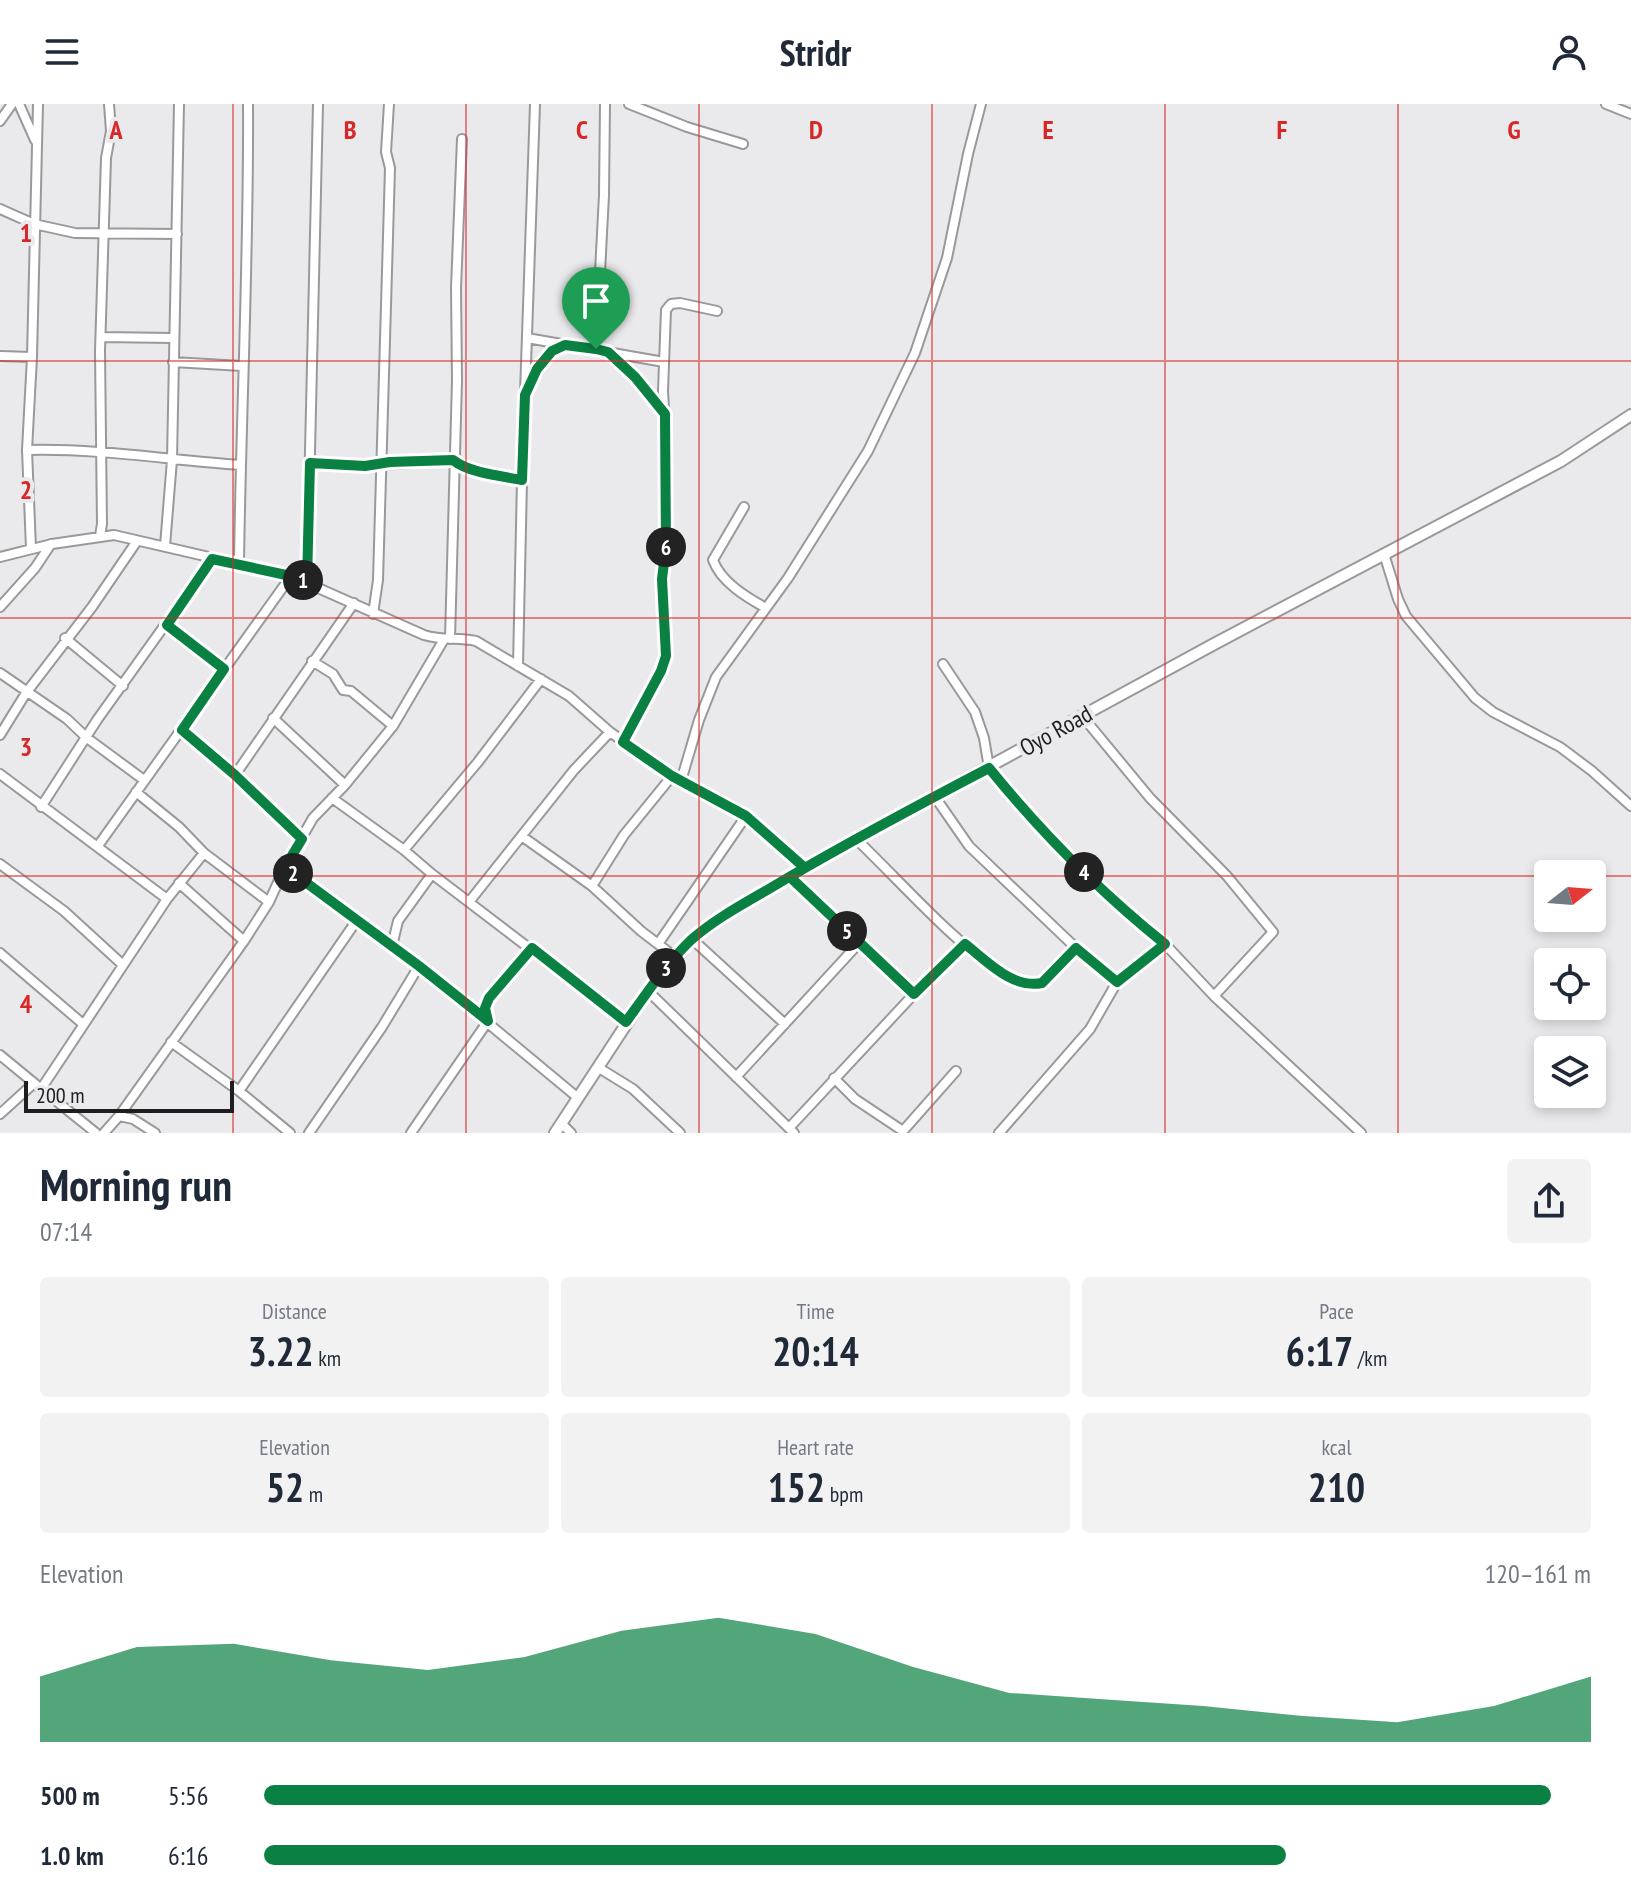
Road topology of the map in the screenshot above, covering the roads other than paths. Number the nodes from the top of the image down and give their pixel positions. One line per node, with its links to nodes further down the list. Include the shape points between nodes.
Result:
1 (12, 104): 15 (street)
2 (19, 104): 17 (street)
3 (38, 104): 17 (street)
4 (109, 104): 21 (street)
5 (179, 104): 22 (street)
6 (248, 104): 34 (street)
7 (318, 104): 42 (street)
8 (389, 104): 44 (street)
9 (535, 104): 26 (street)
10 (605, 104): 28 (street)
11 (629, 104): 18 (street)
12 (981, 104): 60 (street, via 947,258 915,353 868,451)
13 (1606, 104): 14 (street)
14 (1631, 114)
15 (0, 121)
16 (462, 139): 41 (street)
17 (37, 142): 20 (street)
18 (743, 144)
19 (0, 209): 20 (street)
20 (34, 224): 21 (street); 31 (street)
21 (104, 234): 22 (street); 24 (street)
22 (177, 234): 25 (street)
23 (717, 311): 33 (street, via 671,304 666,310)
24 (101, 337): 25 (street); 39 (street)
25 (173, 338): 32 (street)
26 (527, 338): 27 (street); 35 (street)
27 (565, 345): 28 (street); 35 (street, via 537,369)
28 (596, 349): 29 (street)
29 (608, 352): 33 (street); 36 (street)
30 (0, 356): 31 (street)
31 (32, 357): 38 (street)
32 (173, 362): 34 (street); 40 (street)
33 (664, 362): 36 (street)
34 (242, 366): 43 (street)
35 (525, 395): 45 (street)
36 (665, 414): 80 (street, via 666,656)
37 (1631, 415): 52 (street, Oyo Road, via 1561,461)
38 (27, 450): 39 (street); 51 (street)
39 (101, 450): 40 (street); 47 (street)
40 (172, 460): 43 (street); 50 (street)
41 (453, 460): 44 (street); 45 (street, via 472,470); 64 (street)
42 (310, 463): 44 (street); 57 (street)
43 (240, 465): 55 (street)
44 (381, 465): 61 (street)
45 (522, 480): 67 (street)
46 (744, 507): 60 (street, via 713,560 734,587)
47 (100, 536): 48 (street); 49 (street)
48 (137, 541): 50 (street); 63 (street)
49 (52, 544): 51 (street); 59 (street)
50 (165, 546): 54 (street)
51 (31, 548): 53 (street)
52 (1384, 554): 73 (street, Oyo Road); 90 (street, via 1406,616 1475,698 1560,747)
53 (0, 557)
54 (212, 559): 55 (street); 62 (street)
55 (239, 564): 56 (street)
56 (291, 576): 57 (street); 68 (street)
57 (307, 582): 58 (street)
58 (354, 603): 61 (street); 65 (street)
59 (0, 607)
60 (766, 608): 84 (street, via 716,677)
61 (373, 614): 64 (street)
62 (167, 625): 68 (street); 71 (street)
63 (65, 638): 71 (street); 72 (street)
64 (447, 640): 67 (street, via 476,641); 75 (street)
65 (312, 661): 74 (street); 75 (street)
66 (943, 664): 81 (street, via 975,712)
67 (518, 666): 70 (street)
68 (224, 669): 76 (street)
69 (0, 673): 72 (street)
70 (541, 679): 77 (street); 97 (street)
71 (123, 686): 79 (street)
72 (26, 693): 78 (street); 79 (street)
73 (1083, 717): 81 (street, Oyo Road); 126 (street, via 1273,932)
74 (273, 718): 83 (street); 86 (street)
75 (393, 726): 86 (street)
76 (182, 730): 83 (street); 85 (street)
77 (610, 732): 80 (street); 93 (street)
78 (0, 735)
79 (87, 738): 85 (street); 91 (street)
80 (623, 742): 84 (street)
81 (989, 768): 88 (street, Oyo Road); 115 (street, via 1074,863)
82 (0, 774): 91 (street)
83 (235, 775): 94 (street)
84 (676, 778): 92 (street); 105 (street, via 624,835)
85 (144, 780): 87 (street)
86 (345, 785): 89 (street)
87 (136, 792): 96 (street); 98 (street)
88 (935, 797): 95 (street, Oyo Road); 118 (street, via 969,846)
89 (332, 798): 94 (street); 97 (street)
90 (1631, 806)
91 (41, 807): 96 (street)
92 (746, 816): 101 (street); 113 (street)
93 (523, 837): 105 (street); 108 (street)
94 (302, 839): 100 (street)
95 (856, 839): 101 (street, Oyo Road); 114 (street)
96 (99, 846): 106 (street)
97 (404, 850): 102 (street)
98 (204, 853): 104 (street); 107 (street)
99 (0, 864): 121 (street, via 64,911)
100 (285, 867): 107 (street); 109 (street)
101 (805, 868): 103 (street, Oyo Road)
102 (432, 874): 108 (street); 116 (street, via 398,921)
103 (790, 877): 110 (street, Oyo Road); 112 (street)
104 (179, 883): 106 (street); 111 (street)
105 (592, 886): 113 (street)
106 (167, 899): 121 (street)
107 (269, 902): 111 (street)
108 (469, 902): 117 (street)
109 (357, 920): 116 (street); 138 (street)
110 (692, 939): 120 (street, Oyo Road); 130 (street)
111 (244, 941): 131 (street)
112 (859, 943): 125 (street); 130 (street)
113 (658, 944): 120 (street)
114 (965, 944): 118 (street, via 1003,974 1037,984); 125 (street)
115 (1165, 944): 123 (street); 126 (street)
116 (392, 946): 122 (street)
117 (532, 948): 127 (street, via 489,998); 128 (street)
118 (1076, 948): 123 (street)
119 (0, 953): 129 (street)
120 (675, 957): 124 (street, Oyo Road)
121 (123, 965): 129 (street)
122 (419, 966): 127 (street); 148 (street)
123 (1117, 982): 152 (street, via 1090,1029)
124 (648, 991): 128 (street, Oyo Road); 135 (street)
125 (914, 994): 136 (street)
126 (1214, 996): 153 (street)
127 (488, 1021): 139 (street); 149 (street)
128 (626, 1022): 133 (street, Oyo Road)
129 (83, 1024): 137 (street)
130 (785, 1024): 135 (street)
131 (171, 1042): 138 (street); 141 (street)
132 (0, 1055): 137 (street)
133 (599, 1068): 139 (street, Oyo Road); 151 (street, via 633,1089)
134 (956, 1071): 136 (street, via 903,1131)
135 (736, 1077): 143 (street)
136 (834, 1078): 143 (street)
137 (38, 1086): 140 (street); 144 (street)
138 (239, 1091): 147 (street)
139 (577, 1097): 142 (street, Oyo Road)
140 (0, 1114)
141 (119, 1116): 145 (street); 146 (street)
142 (558, 1128): 150 (street)
143 (790, 1129)
144 (96, 1133)
145 (104, 1133)
146 (155, 1133)
147 (290, 1133)
148 (309, 1133)
149 (411, 1133)
150 (571, 1133)
151 (680, 1133)
152 (999, 1133)
153 (1361, 1133)

